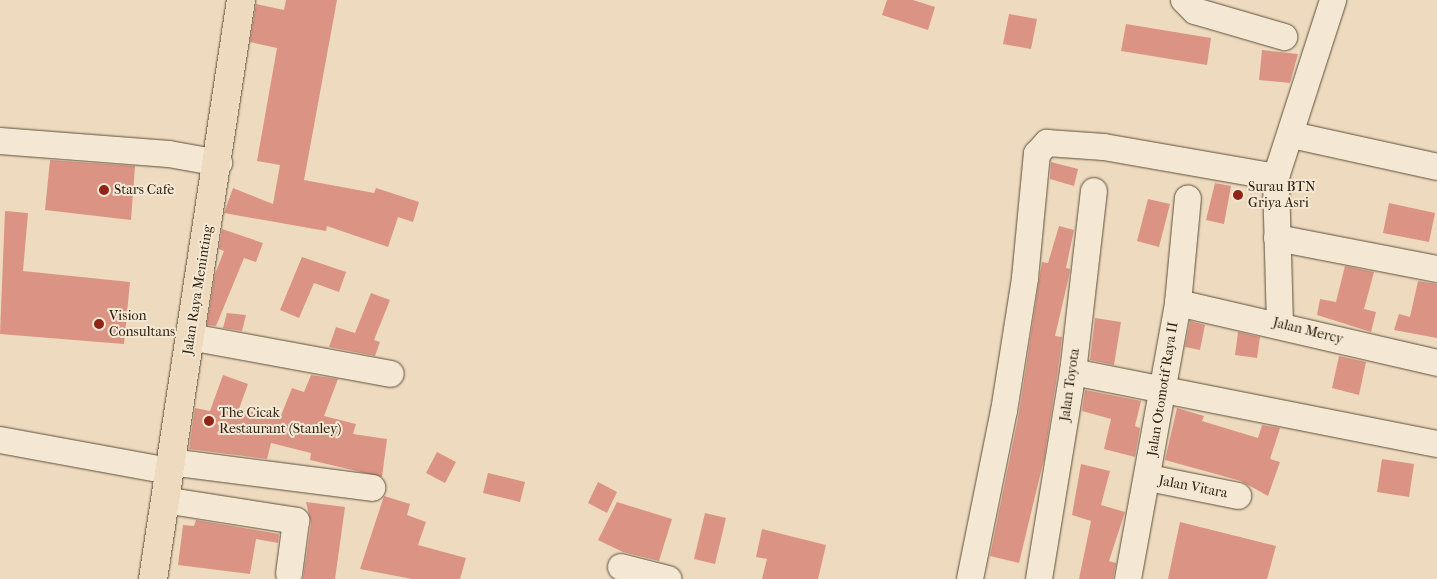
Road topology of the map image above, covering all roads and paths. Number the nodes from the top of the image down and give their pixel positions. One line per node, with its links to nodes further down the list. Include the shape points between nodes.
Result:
1 (242, 0): 7 (highway, Jalan Raya Meninting)
2 (1184, 0): 4 (street, via 1195,11)
3 (1333, 0): 5 (street)
4 (1284, 37)
5 (1292, 135): 8 (street); 9 (street)
6 (0, 141): 7 (street, via 169,154)
7 (219, 163): 16 (highway, Jalan Raya Meninting)
8 (1437, 167)
9 (1276, 176): 12 (street); 32 (street, via 1104,147 1048,143 1037,154 1024,278 1004,411)
10 (1094, 191): 18 (street, Jalan Toyota)
11 (1188, 198): 14 (street, Jalan Otomotif Raya II)
12 (1277, 238): 13 (street); 15 (street)
13 (1437, 269)
14 (1178, 303): 15 (street, Jalan Mercy); 20 (street, Jalan Otomotif Raya II)
15 (1280, 324): 17 (street, Jalan Mercy)
16 (190, 337): 19 (street); 23 (highway, Jalan Raya Meninting)
17 (1437, 363)
18 (1073, 372): 20 (street); 33 (street, Jalan Toyota)
19 (391, 374)
20 (1162, 390): 22 (street); 24 (street, Jalan Otomotif Raya II)
21 (0, 440): 23 (street)
22 (1437, 444)
23 (169, 466): 25 (street); 27 (highway, Jalan Raya Meninting)
24 (1149, 478): 26 (street, Jalan Vitara); 34 (street, Jalan Otomotif Raya II)
25 (372, 488)
26 (1238, 496)
27 (164, 500): 29 (street, via 296,520); 30 (highway, Jalan Raya Meninting)
28 (621, 567): 31 (street)
29 (289, 574)
30 (152, 579)
31 (668, 579)
32 (970, 579)
33 (1039, 579)
34 (1128, 579)

